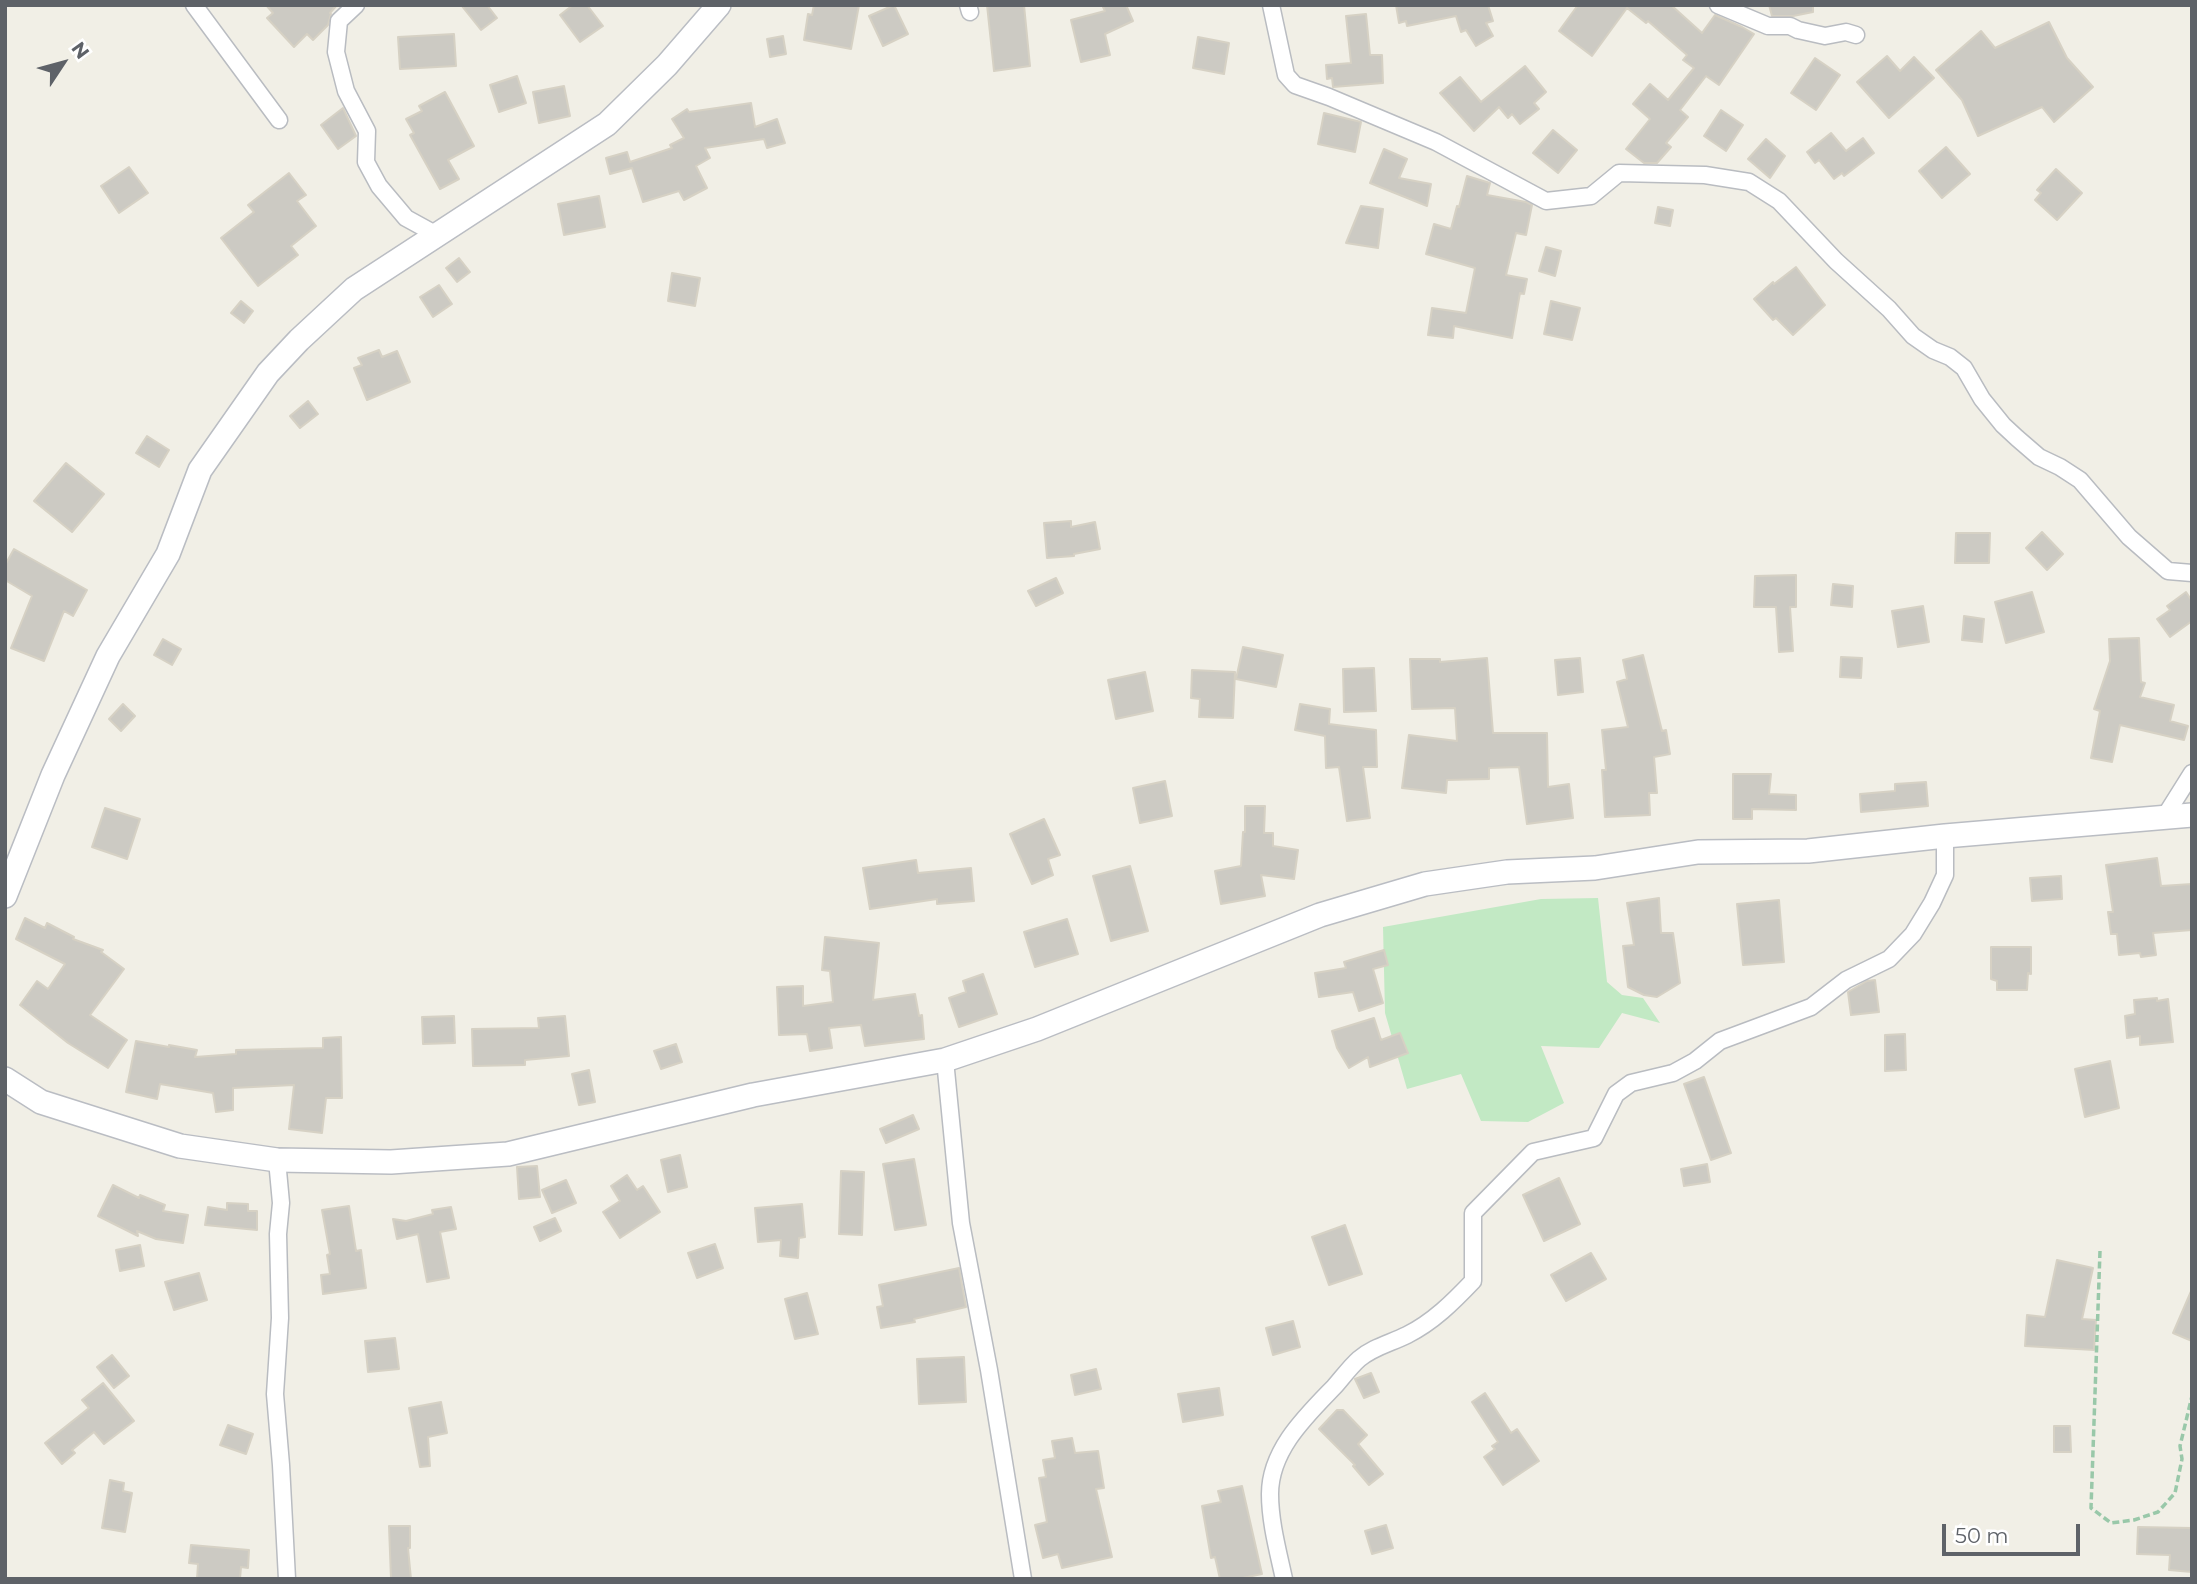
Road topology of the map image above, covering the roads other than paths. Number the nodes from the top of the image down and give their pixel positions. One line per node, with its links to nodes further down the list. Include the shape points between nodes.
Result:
1 (194, 5): 7 (street)
2 (356, 5): 8 (street, via 338,21 337,52 346,92 368,131 366,162 406,218)
3 (719, 5): 8 (main road, via 607,124)
4 (1271, 5): 9 (street, via 1286,75 1295,85 1436,142 1546,201 1591,196 1619,173 1705,175 1749,182 1779,201 1913,336 1964,368 2003,425 2039,457 2080,480 2129,537 2168,571)
5 (1718, 5): 6 (street, via 1768,26 1790,26 1825,36)
6 (1856, 35)
7 (279, 120)
8 (437, 235): 14 (main road, via 355,289 299,340 268,373 206,460 168,554 108,656 53,775)
9 (2192, 573)
10 (2192, 773): 11 (street)
11 (2165, 816): 12 (main road); 13 (main road)
12 (2192, 816)
13 (1945, 836): 15 (main road, via 1808,851 1698,852 1595,868 1507,872 1425,884 1321,915 1037,1029); 20 (street, via 1945,875 1913,934 1889,959 1846,980 1811,1007 1720,1041 1673,1073 1631,1083 1616,1094 1594,1138 1533,1152 1473,1213 1473,1281 1425,1325 1359,1359 1303,1418 1283,1447 1270,1493)
14 (5, 896)
15 (945, 1060): 17 (main road, via 753,1095 508,1154 391,1162); 19 (street, via 961,1223)
16 (5, 1079): 17 (main road, via 41,1102 180,1146)
17 (277, 1160): 18 (street, via 281,1203 275,1394)
18 (287, 1579)
19 (1023, 1579)
20 (1284, 1579)

